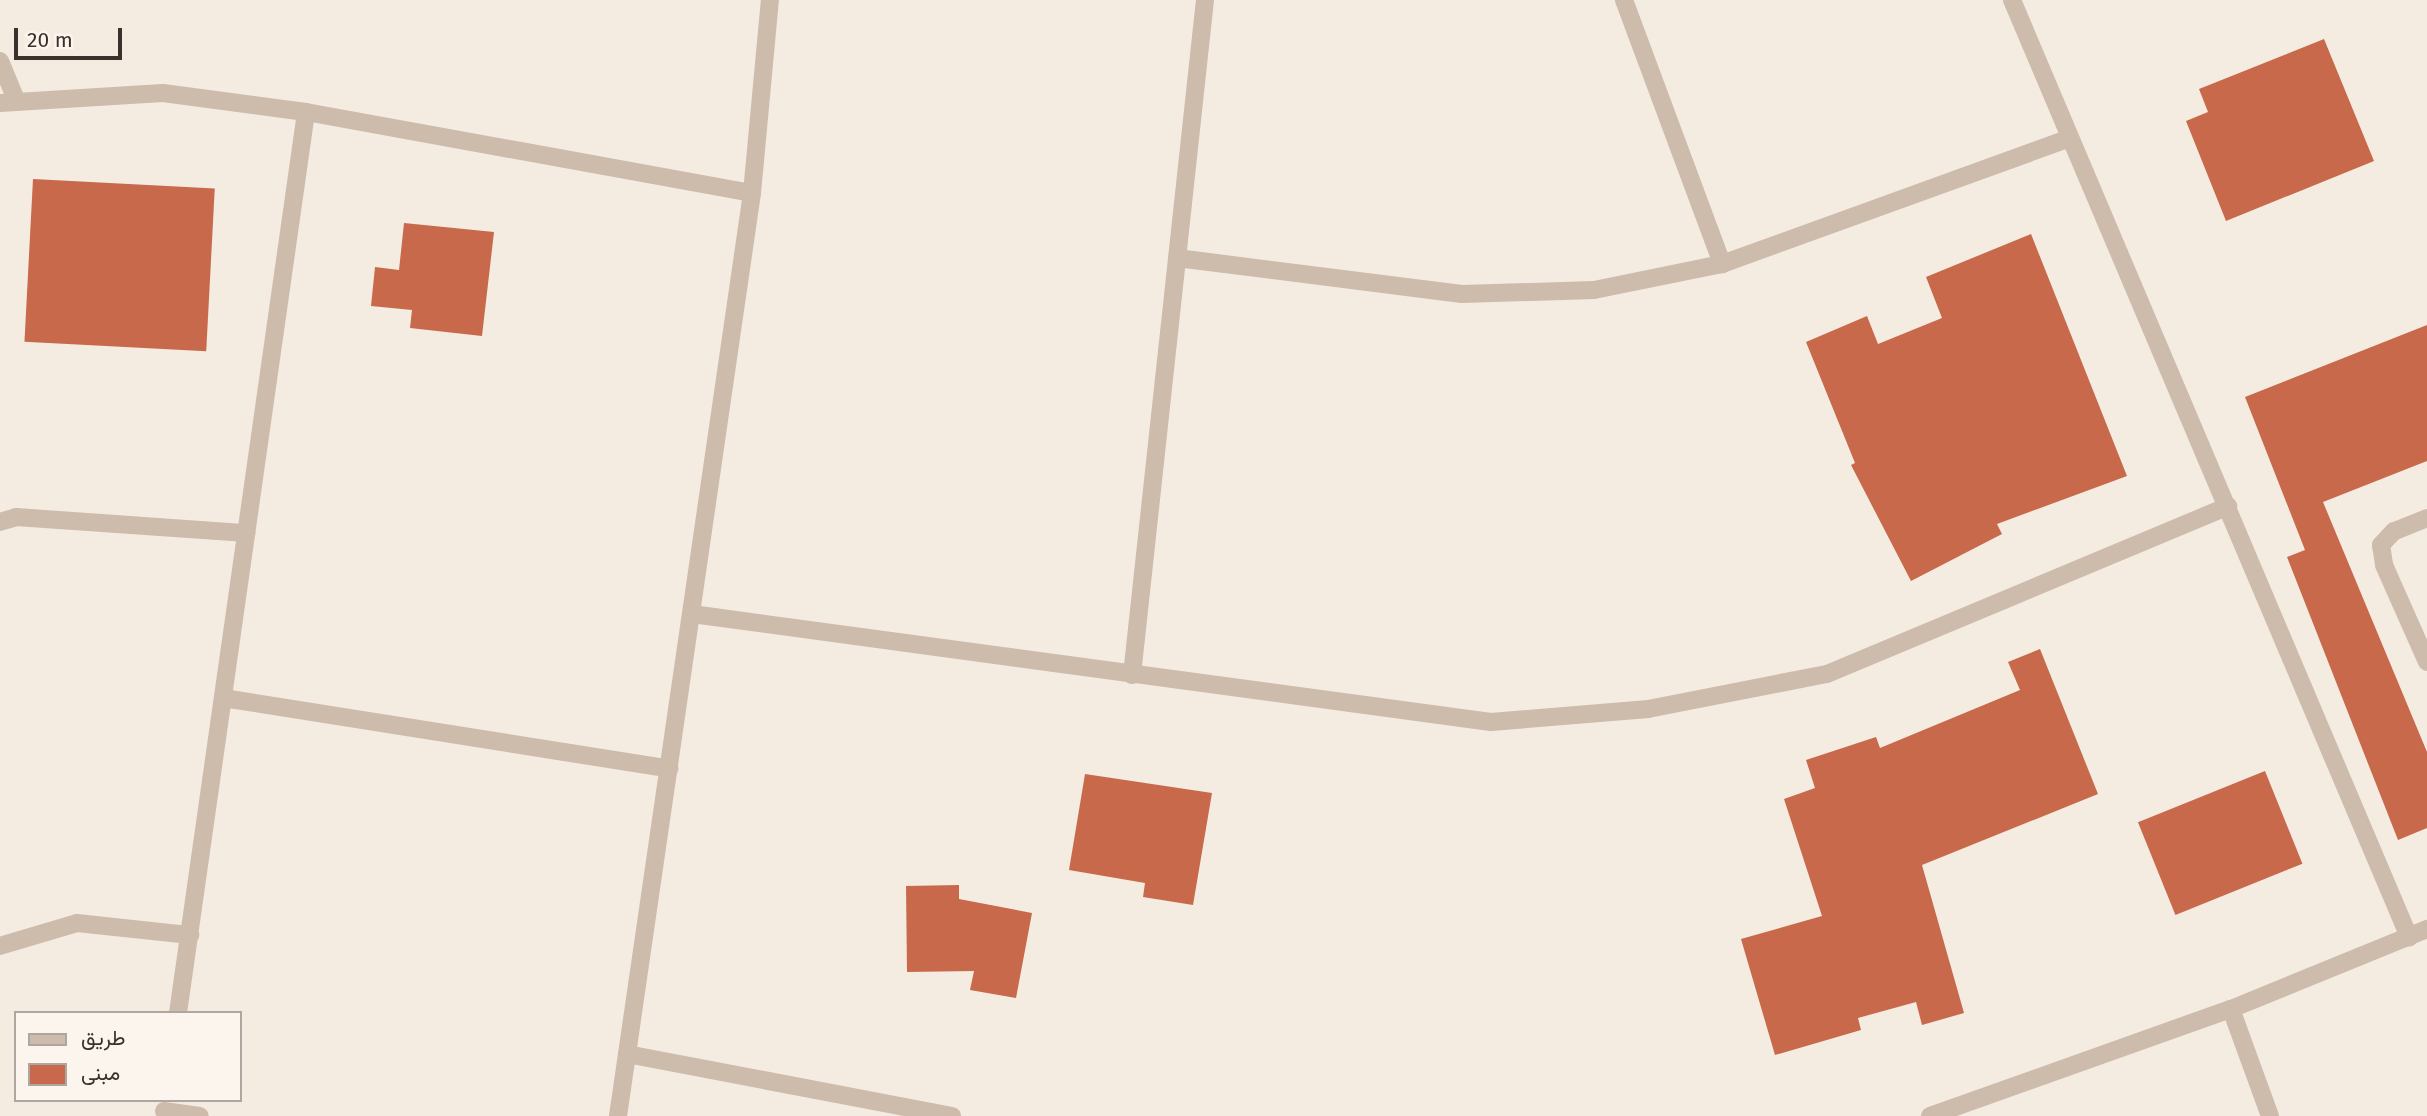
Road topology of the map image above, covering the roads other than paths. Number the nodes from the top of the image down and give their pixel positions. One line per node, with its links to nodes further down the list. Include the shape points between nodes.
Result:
1 (770, 0): 9 (street)
2 (1205, 0): 10 (street)
3 (1624, 0): 11 (street)
4 (2011, 0): 8 (street)
5 (0, 61): 6 (street)
6 (8, 102): 7 (street, via 163,93)
7 (306, 112): 9 (street); 15 (street)
8 (2068, 139): 11 (street); 12 (street)
9 (752, 193): 16 (street)
10 (1177, 258): 11 (street, via 1462,294 1528,296 1656,280); 18 (street)
11 (1722, 264)
12 (2228, 506): 18 (street, via 1827,674 1648,709 1491,722); 23 (street)
13 (2427, 518): 17 (street, via 2394,531 2381,545 2384,565)
14 (0, 522): 15 (street, via 16,517)
15 (246, 533): 19 (street)
16 (692, 614): 18 (street); 20 (street)
17 (2427, 662)
18 (1132, 675)
19 (223, 698): 20 (street); 22 (street)
20 (669, 769): 27 (street)
21 (2427, 929): 23 (street)
22 (190, 935): 24 (street, via 77,923); 26 (street)
23 (2409, 937): 25 (street)
24 (0, 946)
25 (2231, 1009): 32 (street); 33 (street)
26 (178, 1011)
27 (627, 1054): 30 (street); 31 (street)
28 (165, 1109): 29 (street)
29 (200, 1116)
30 (618, 1116)
31 (953, 1116)
32 (1930, 1116)
33 (2270, 1116)

